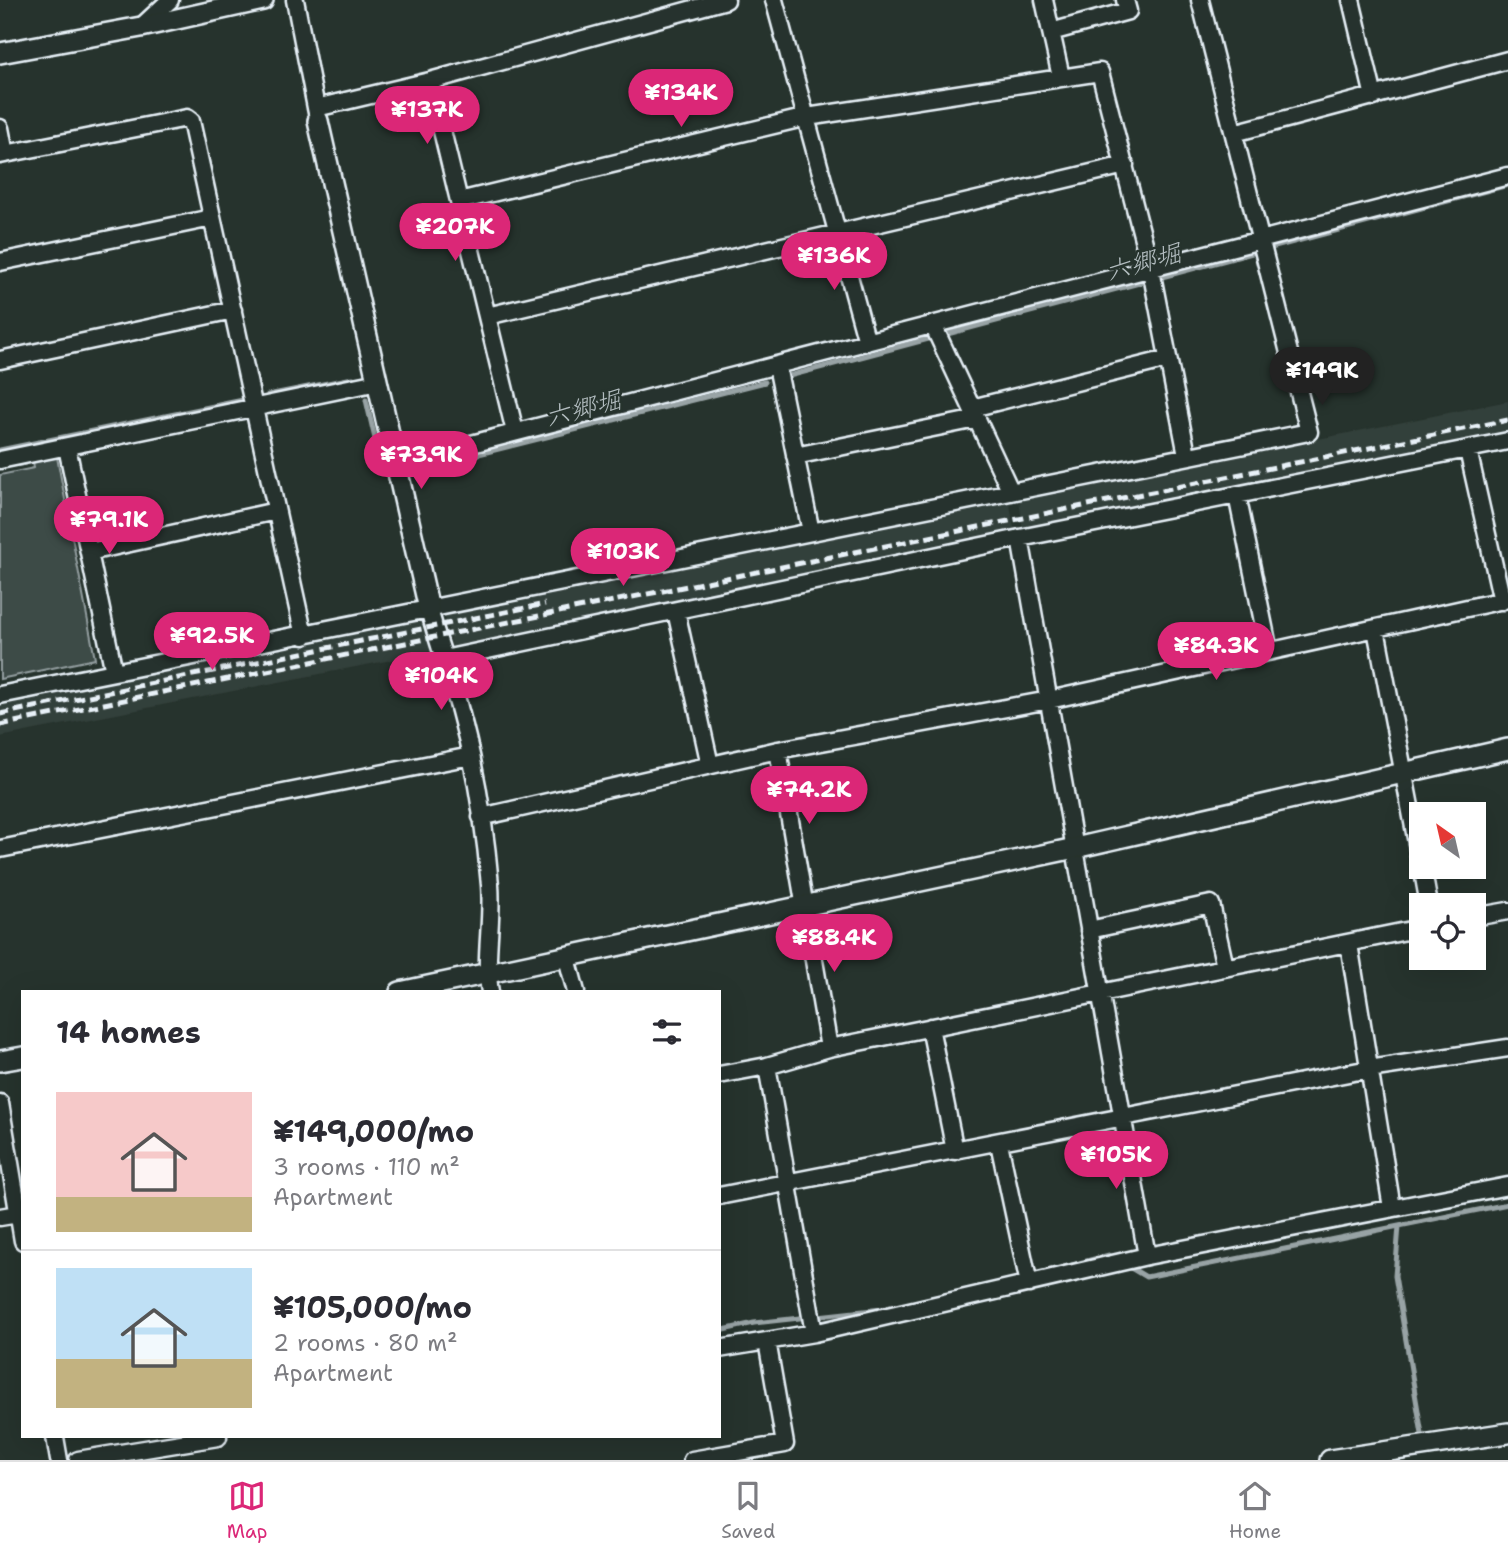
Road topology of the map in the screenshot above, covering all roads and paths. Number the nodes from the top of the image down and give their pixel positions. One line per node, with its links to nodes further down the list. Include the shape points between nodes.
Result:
1 (170, 0): 10 (street)
2 (263, 0): 10 (street)
3 (295, 0): 17 (street)
4 (726, 0): 15 (street)
5 (774, 0): 18 (street)
6 (1044, 0): 11 (street)
7 (1125, 0): 11 (street, via 1128,11)
8 (1200, 0): 20 (street)
9 (1351, 0): 16 (street)
10 (141, 27): 12 (street)
11 (1051, 32): 14 (street)
12 (0, 53)
13 (1508, 60): 16 (street)
14 (1061, 77): 18 (street); 22 (street, via 1100,72)
15 (429, 81): 17 (street); 24 (street)
16 (1374, 97): 20 (street)
17 (317, 114): 37 (street)
18 (807, 117): 24 (street); 26 (street)
19 (0, 128): 21 (street)
20 (1234, 133): 27 (street)
21 (3, 155): 25 (street, via 187,118)
22 (1125, 165): 26 (street); 29 (street)
23 (1508, 176): 27 (street)
24 (459, 201): 31 (street)
25 (212, 218): 28 (street); 30 (street)
26 (838, 233): 31 (street); 33 (street)
27 (1260, 242): 29 (street); 44 (street, via 1310,432)
28 (0, 262)
29 (1151, 270): 32 (street); 34 (street)
30 (233, 310): 35 (street); 38 (street)
31 (487, 316): 40 (street)
32 (933, 325): 33 (street); 39 (street)
33 (867, 342): 36 (street)
34 (1168, 359): 39 (street); 44 (street)
35 (0, 360)
36 (777, 366): 40 (street); 45 (street)
37 (378, 382): 38 (street); 47 (street)
38 (256, 409): 42 (street); 50 (street)
39 (975, 413): 45 (street); 48 (street)
40 (515, 432): 47 (street)
41 (1508, 441): 43 (street)
42 (67, 447): 46 (street); 53 (street)
43 (1468, 450): 49 (street); 54 (street)
44 (1187, 455): 48 (street)
45 (795, 456): 51 (street)
46 (0, 460)
47 (394, 464): 55 (street)
48 (1011, 492): 51 (street)
49 (1237, 495): 52 (street); 59 (street)
50 (276, 511): 53 (street); 58 (street)
51 (811, 532): 55 (street)
52 (1020, 538): 56 (street); 63 (street)
53 (89, 552): 61 (street)
54 (1505, 600): 57 (street)
55 (429, 608): 58 (street); 60 (street)
56 (676, 611): 60 (street); 67 (street)
57 (1376, 629): 59 (street); 68 (street)
58 (304, 636): 61 (street)
59 (1269, 651): 63 (street)
60 (444, 659): 66 (street)
61 (114, 672): 62 (street)
62 (0, 695)
63 (1049, 700): 64 (street); 71 (street)
64 (778, 750): 67 (street); 73 (street)
65 (1508, 750): 68 (street)
66 (471, 756): 70 (street); 72 (street)
67 (710, 765): 70 (street)
68 (1404, 773): 69 (street); 71 (street)
69 (1409, 802)
70 (481, 817): 81 (street, via 490,887)
71 (1075, 848): 73 (street); 76 (street)
72 (0, 849)
73 (803, 907): 79 (street); 86 (street)
74 (1508, 911): 75 (street)
75 (1486, 915)
76 (1089, 930): 80 (street, via 1211,904); 84 (street)
77 (1409, 931): 78 (street)
78 (1349, 944): 80 (street); 91 (street)
79 (568, 958): 81 (street); 83 (street)
80 (1225, 967): 84 (street)
81 (489, 984): 82 (street)
82 (422, 990)
83 (576, 990)
84 (1101, 992): 85 (street); 94 (street)
85 (930, 1027): 86 (street); 96 (street)
86 (829, 1048): 90 (street)
87 (1508, 1048): 91 (street)
88 (21, 1057): 89 (street)
89 (0, 1061)
90 (767, 1066): 92 (street); 97 (street)
91 (1369, 1069): 94 (street); 101 (street)
92 (721, 1075)
93 (0, 1103): 99 (street)
94 (1121, 1119): 95 (street); 105 (street)
95 (999, 1143): 96 (street); 106 (street)
96 (955, 1151): 97 (street)
97 (790, 1183): 100 (street); 107 (street)
98 (1508, 1186): 101 (street)
99 (19, 1190): 102 (street)
100 (721, 1196)
101 (1392, 1208): 105 (street)
102 (18, 1214): 103 (street); 104 (street)
103 (0, 1217)
104 (21, 1230)
105 (1147, 1256): 106 (street)
106 (1029, 1284): 107 (street)
107 (814, 1333): 108 (street)
108 (767, 1340): 109 (street); 115 (street, via 785,1444)
109 (721, 1349)
110 (1508, 1433): 116 (street)
111 (55, 1438): 113 (street)
112 (212, 1438): 114 (street)
113 (59, 1460)
114 (78, 1460)
115 (692, 1460)
116 (1330, 1460)

